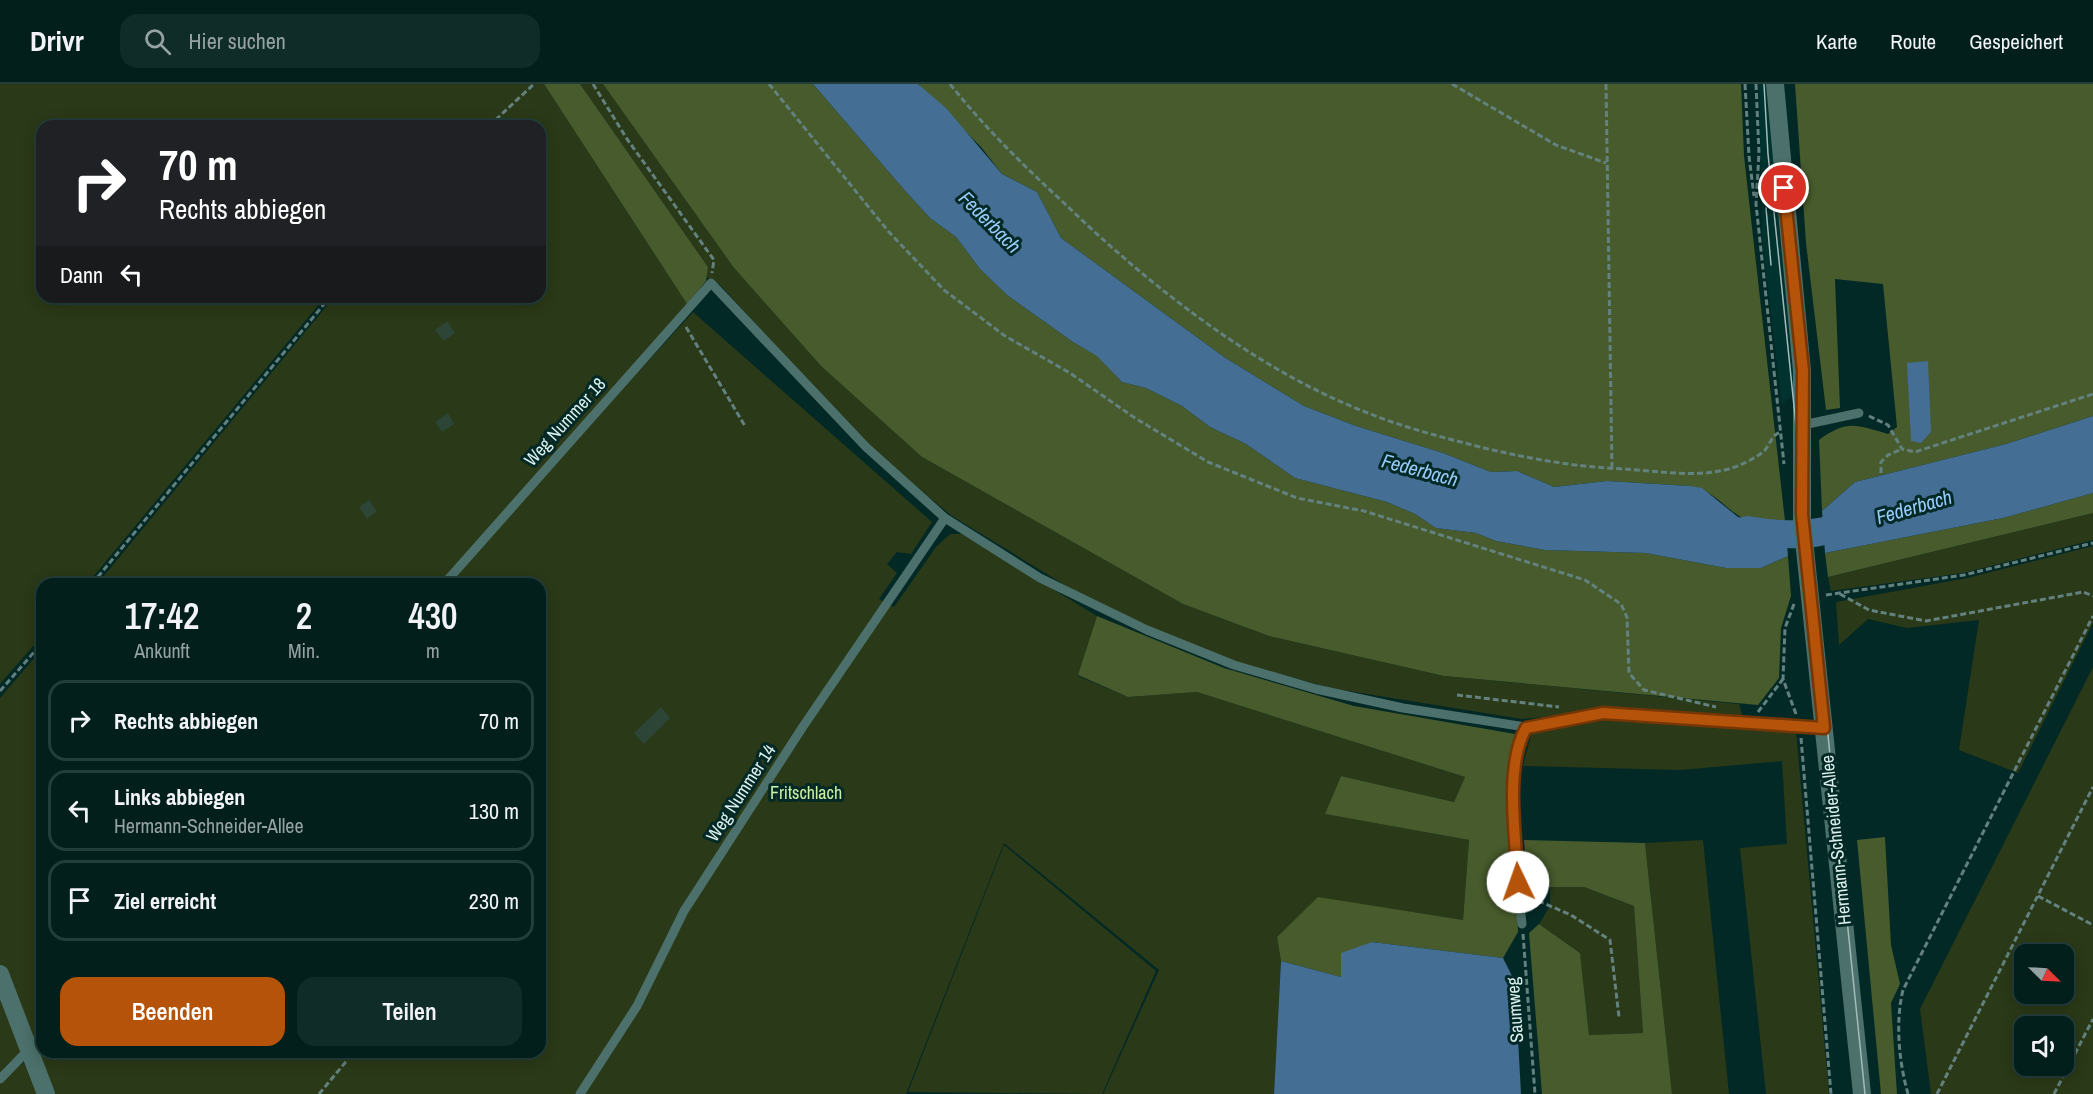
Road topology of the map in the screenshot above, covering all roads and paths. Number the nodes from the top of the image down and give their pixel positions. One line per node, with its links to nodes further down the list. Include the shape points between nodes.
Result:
1 (534, 84): 10 (path)
2 (593, 84): 13 (path, via 627,139 714,260)
3 (769, 84): 39 (path, via 888,231 944,290 1005,336 1208,462 1297,498 1364,511 1585,580 1621,604 1627,617 1629,674 1644,690)
4 (950, 84): 23 (path, via 1006,148 1096,234 1249,352 1322,393 1378,417 1546,463)
5 (1452, 84): 11 (path, via 1556,144)
6 (1606, 84): 11 (path)
7 (1745, 84): 12 (path)
8 (1756, 84): 12 (path)
9 (1775, 84): 18 (street, Hermann-Schneider-Allee, via 1803,371)
10 (495, 120)
11 (1606, 163): 23 (path)
12 (1756, 204): 20 (path)
13 (711, 283): 15 (lane, Weg Nummer 18); 25 (lane, via 866,447)
14 (325, 303): 27 (path)
15 (679, 319): 19 (path); 28 (lane, Weg Nummer 18)
16 (2093, 394): 22 (path, via 1931,449)
17 (1859, 413): 18 (lane); 22 (path, via 1888,425)
18 (1803, 425): 20 (path); 43 (street, Hermann-Schneider-Allee, via 1802,514)
19 (745, 426)
20 (1780, 432): 21 (path); 23 (path, via 1755,457 1712,473)
21 (1781, 443)
22 (1902, 449): 24 (path, via 1881,462)
23 (1612, 469)
24 (1881, 473)
25 (945, 518): 42 (lane, via 1040,578 1147,630 1234,665 1316,689 1403,708); 58 (lane, Weg Nummer 14, via 684,911 637,1006)
26 (2093, 543): 29 (path, via 1965,575)
27 (97, 578)
28 (449, 578)
29 (1840, 594): 30 (path); 31 (path, via 1869,610 1926,621 2083,592)
30 (1827, 595)
31 (2093, 596)
32 (1795, 602): 35 (path, via 1785,627)
33 (2093, 616): 62 (path, via 1903,990 1899,1008 1903,1077)
34 (36, 650): 36 (path)
35 (1783, 679): 40 (path); 41 (path)
36 (0, 691)
37 (1456, 695): 38 (path)
38 (1569, 709)
39 (1722, 709)
40 (1750, 723): 41 (lane); 42 (lane, via 1603,713)
41 (1801, 726): 43 (lane); 60 (path)
42 (1526, 728): 45 (lane, via 1515,766)
43 (1824, 728): 61 (street, Hermann-Schneider-Allee)
44 (2093, 787): 46 (path)
45 (1518, 882): 47 (lane); 50 (path, via 1541,902 1571,915 1610,940)
46 (2038, 896): 48 (path); 63 (path)
47 (1522, 924): 59 (path, Saumweg)
48 (2093, 925)
49 (0, 974): 53 (street)
50 (1618, 1017)
51 (2093, 1019): 64 (path)
52 (36, 1042): 53 (lane)
53 (29, 1050): 55 (lane); 56 (street)
54 (349, 1058): 57 (path)
55 (0, 1079)
56 (46, 1094)
57 (319, 1094)
58 (580, 1094)
59 (1535, 1094)
60 (1831, 1094)
61 (1863, 1094)
62 (1908, 1094)
63 (1937, 1094)
64 (2054, 1094)

